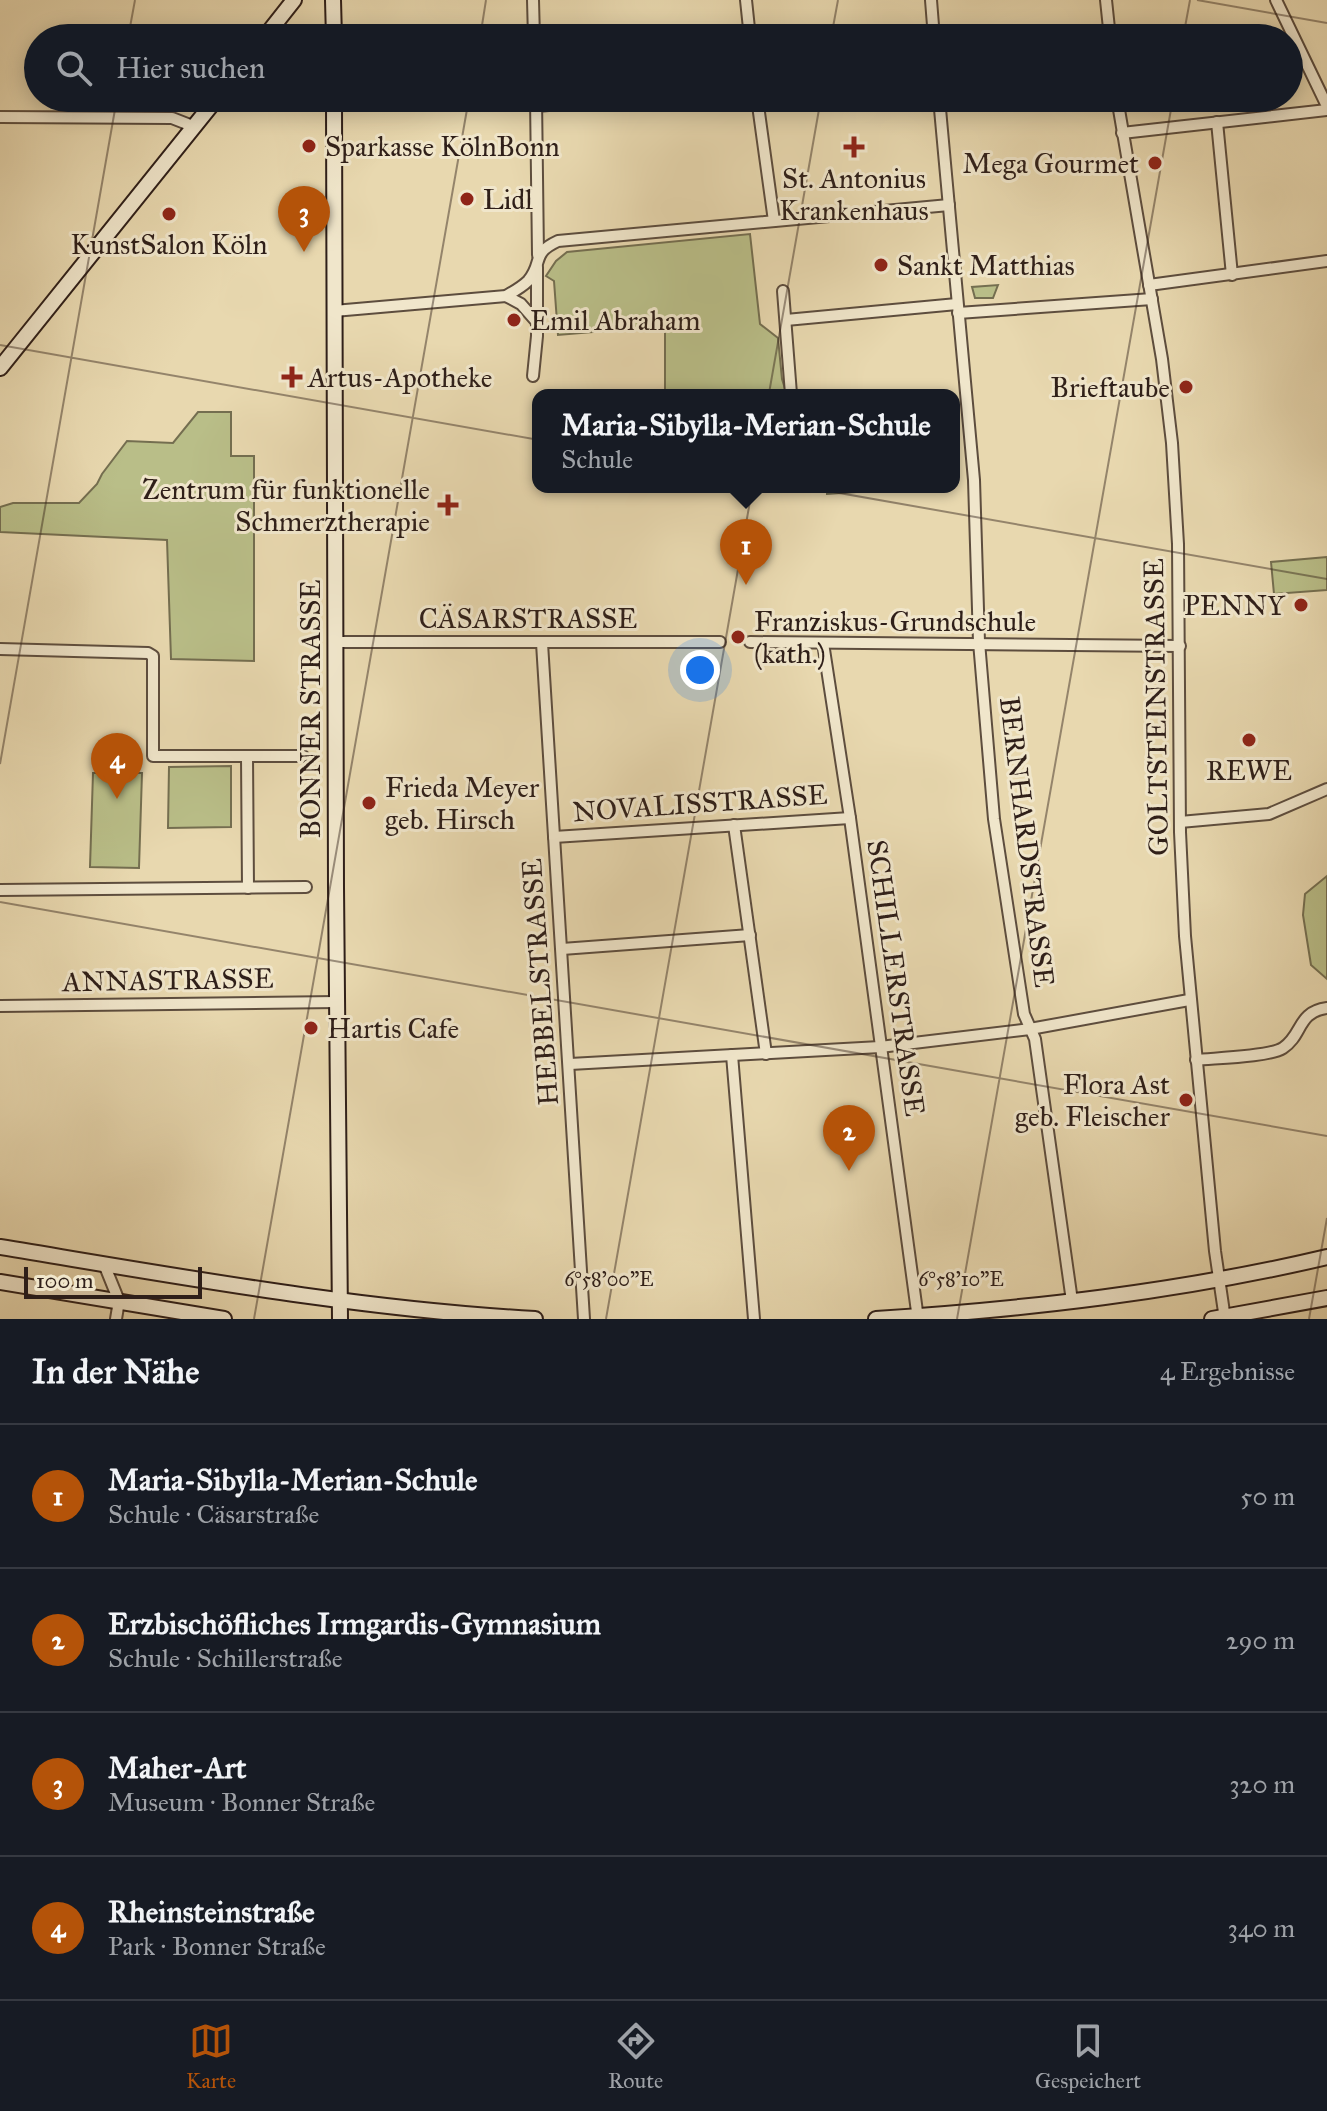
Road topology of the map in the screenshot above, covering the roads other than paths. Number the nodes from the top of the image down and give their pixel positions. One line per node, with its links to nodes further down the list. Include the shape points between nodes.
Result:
1 (294, 0): 8 (main road)
2 (333, 0): 9 (main road)
3 (533, 0): 10 (street)
4 (746, 0): 11 (street)
5 (931, 0): 12 (street)
6 (1106, 0): 13 (street)
7 (1276, 0): 14 (street)
8 (275, 24)
9 (334, 24)
10 (534, 24)
11 (749, 24)
12 (933, 24)
13 (1109, 24)
14 (1287, 24)
15 (1303, 57): 16 (street)
16 (1327, 108): 17 (street)
17 (1303, 111)
18 (206, 112): 27 (main road)
19 (334, 112): 39 (main road, BONNER STRASSE)
20 (537, 112): 31 (street)
21 (759, 112): 30 (street)
22 (940, 112): 29 (street, BERNHARDSTRASSE)
23 (1119, 112): 28 (street, GOLTSTEINSTRASSE)
24 (1296, 112): 26 (street)
25 (0, 117): 27 (street, via 172,118)
26 (1217, 122): 28 (street); 33 (street)
27 (195, 127): 42 (main road)
28 (1122, 133): 34 (street, GOLTSTEINSTRASSE)
29 (949, 205): 30 (street); 38 (street, BERNHARDSTRASSE)
30 (774, 221): 31 (street, via 558,241 545,246)
31 (537, 259): 36 (street, via 527,281); 41 (street)
32 (1327, 261): 33 (street)
33 (1232, 275): 34 (street)
34 (1149, 285): 37 (street, GOLTSTEINSTRASSE)
35 (783, 291): 40 (street)
36 (506, 296): 39 (street); 41 (street)
37 (1152, 299): 38 (street); 51 (street, GOLTSTEINSTRASSE, via 1172,443)
38 (958, 308): 40 (street); 48 (street, BERNHARDSTRASSE, via 974,480)
39 (334, 311): 45 (main road, BONNER STRASSE)
40 (786, 320): 44 (street)
41 (536, 321): 43 (street)
42 (0, 368)
43 (533, 376)
44 (791, 389)
45 (335, 642): 49 (street, CÄSARSTRASSE); 66 (main road, BONNER STRASSE)
46 (720, 642): 49 (street, CÄSARSTRASSE)
47 (750, 642): 50 (street)
48 (979, 642): 50 (street); 51 (street); 69 (street, BERNHARDSTRASSE, via 994,819)
49 (542, 643): 59 (street, HEBBELSTRASSE)
50 (823, 643): 56 (street, SCHILLERSTRASSE)
51 (1180, 646): 57 (street, GOLTSTEINSTRASSE)
52 (0, 649): 53 (street, BONNER STRASSE, via 148,653 153,656 153,756)
53 (247, 756): 54 (street, BONNER STRASSE); 61 (street)
54 (303, 756)
55 (1327, 789): 57 (street, via 1269,814)
56 (850, 818): 58 (street, NOVALISSTRASSE); 70 (street, SCHILLERSTRASSE)
57 (1180, 822): 65 (street, GOLTSTEINSTRASSE)
58 (734, 825): 59 (street, NOVALISSTRASSE); 63 (street)
59 (554, 837): 64 (street, HEBBELSTRASSE)
60 (306, 887): 61 (street)
61 (248, 888): 62 (street)
62 (0, 890)
63 (750, 935): 64 (street); 71 (street)
64 (562, 949): 74 (street, HEBBELSTRASSE)
65 (1189, 1000): 69 (street); 73 (street, GOLTSTEINSTRASSE)
66 (337, 1002): 67 (street, ANNASTRASSE); 81 (main road, BONNER STRASSE)
67 (0, 1006)
68 (1327, 1008): 73 (street, via 1312,1011 1277,1051)
69 (1030, 1029): 70 (street); 83 (street, BERNHARDSTRASSE)
70 (880, 1047): 71 (street); 85 (street, SCHILLERSTRASSE)
71 (766, 1054): 72 (street)
72 (732, 1055): 74 (street); 92 (street)
73 (1196, 1060): 79 (street, GOLTSTEINSTRASSE)
74 (570, 1064): 91 (street, HEBBELSTRASSE)
75 (0, 1247): 77 (main road)
76 (1327, 1257): 79 (main road)
77 (104, 1264): 81 (main road); 82 (street)
78 (0, 1282): 82 (main road)
79 (1219, 1282): 83 (main road); 86 (street, GOLTSTEINSTRASSE)
80 (1327, 1298): 86 (main road)
81 (340, 1299): 84 (main road); 89 (main road, BONNER STRASSE)
82 (119, 1301): 87 (street); 88 (main road)
83 (1072, 1301): 85 (main road)
84 (516, 1318): 90 (main road)
85 (918, 1318): 93 (main road)
86 (1220, 1318)
87 (116, 1319)
88 (224, 1319)
89 (340, 1319)
90 (535, 1319)
91 (584, 1319)
92 (754, 1319)
93 (876, 1319)

